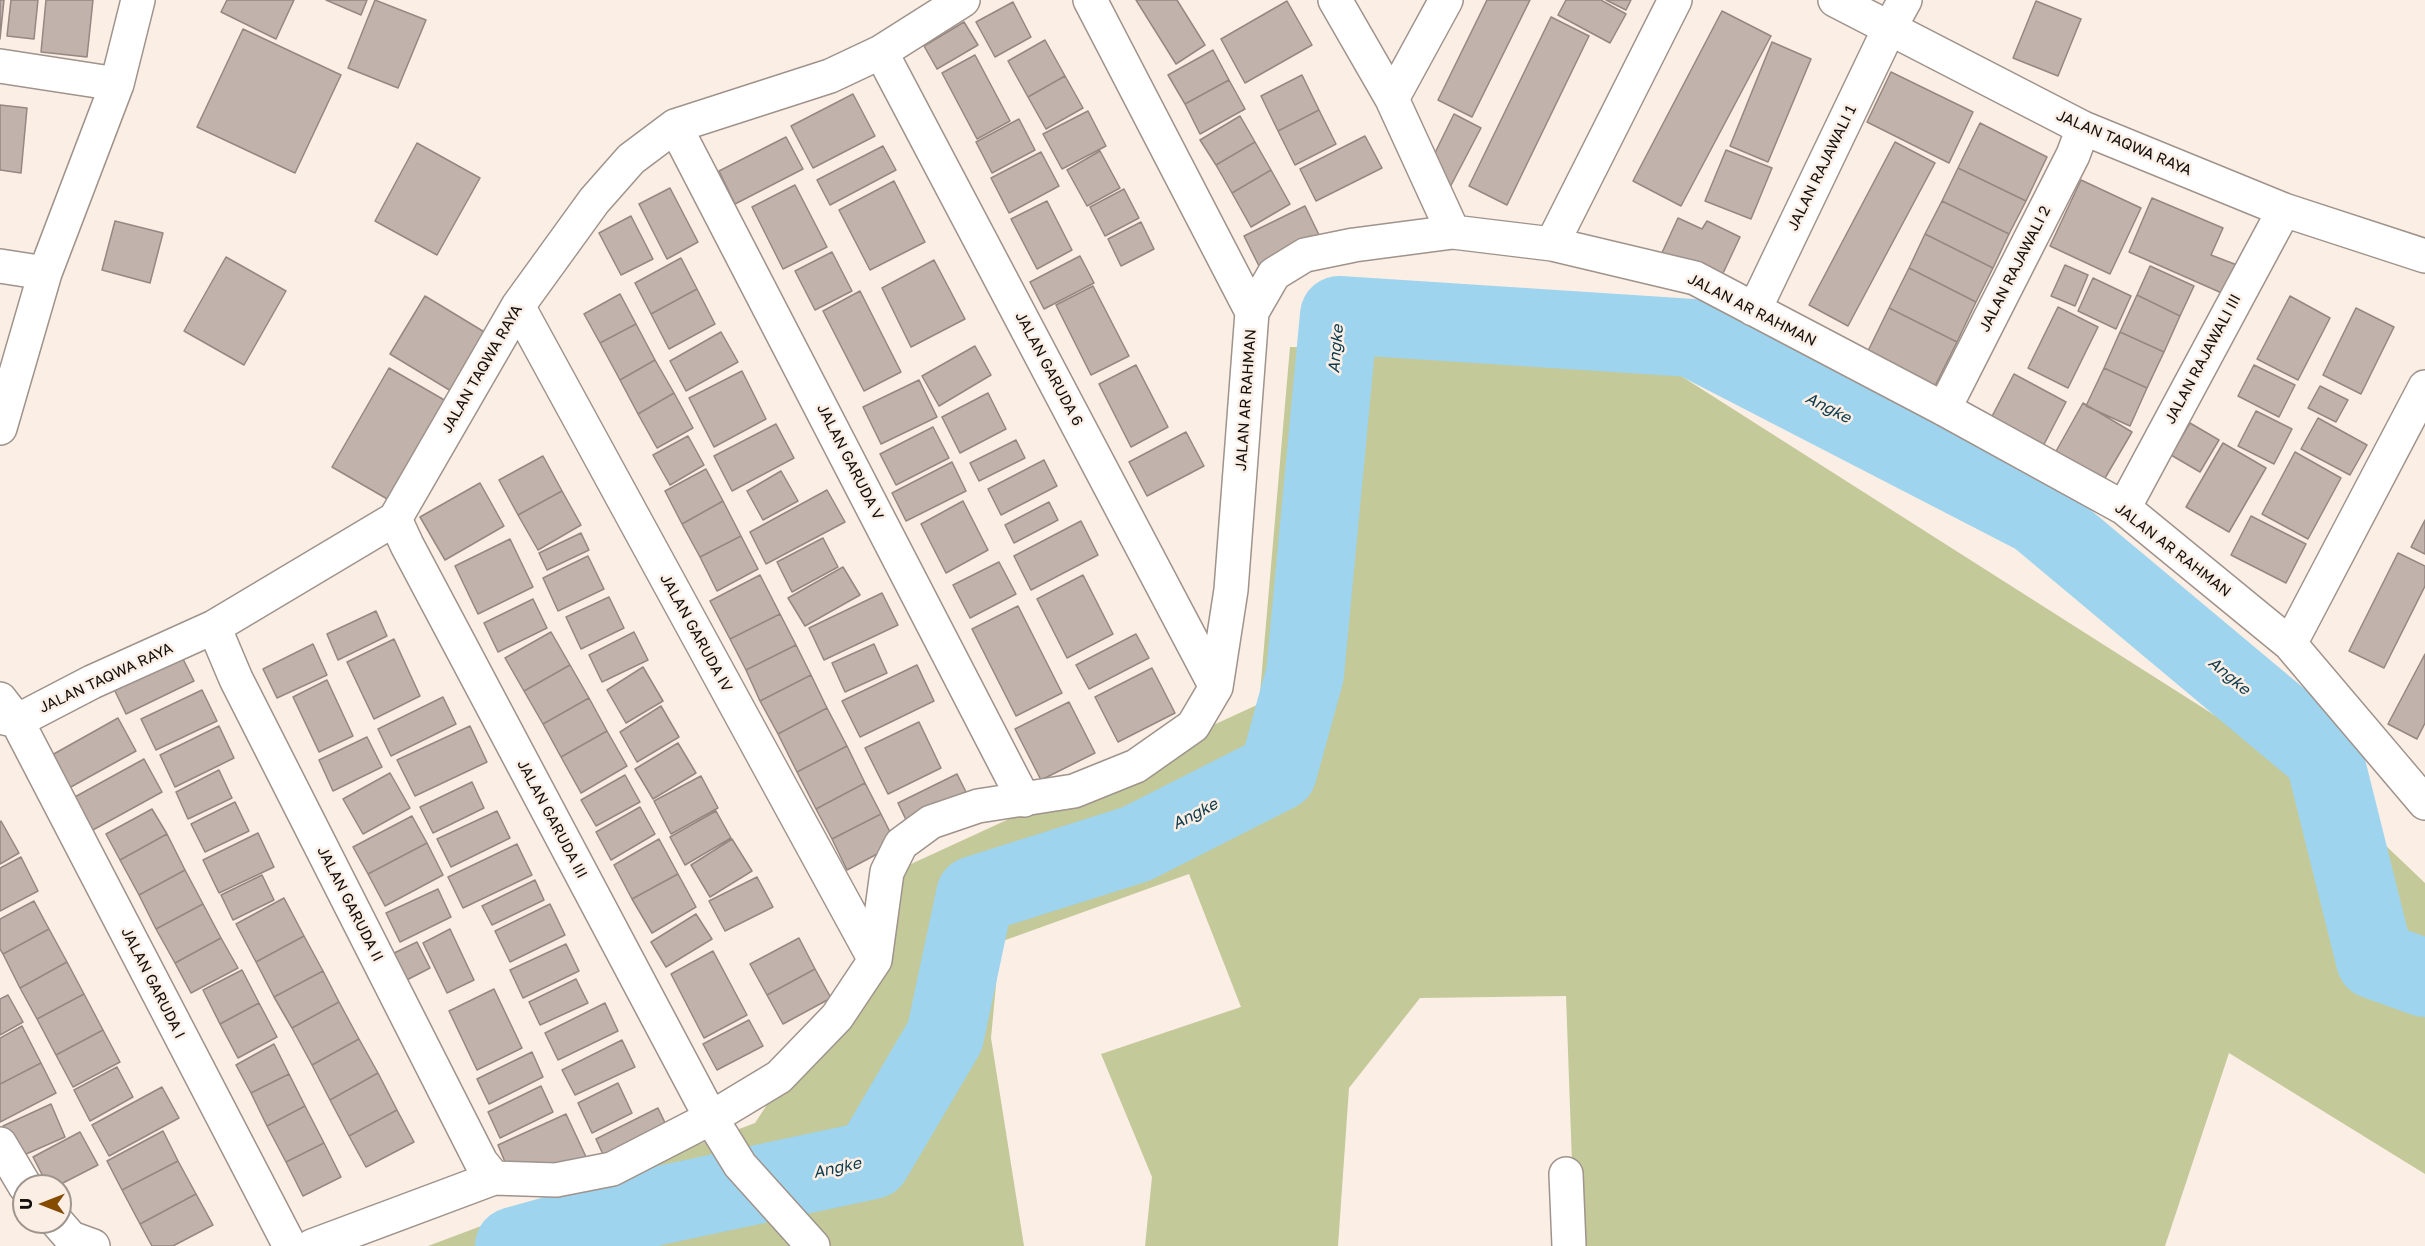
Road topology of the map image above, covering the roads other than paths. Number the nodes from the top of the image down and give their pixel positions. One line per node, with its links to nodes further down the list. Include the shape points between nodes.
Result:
1 (138, 0): 11 (street)
2 (963, 0): 9 (street, JALAN TAQWA RAYA)
3 (1090, 0): 23 (street)
4 (1335, 0): 12 (street)
5 (1446, 0): 12 (street)
6 (1675, 0): 17 (street)
7 (1835, 0): 8 (street, JALAN TAQWA RAYA)
8 (1898, 14): 14 (street, JALAN TAQWA RAYA); 22 (street, JALAN RAJAWALI 1)
9 (880, 52): 13 (street, JALAN TAQWA RAYA, via 830,76); 31 (street, JALAN GARUDA 6)
10 (0, 66): 11 (street)
11 (117, 84): 20 (street)
12 (1392, 99): 16 (street)
13 (675, 126): 21 (street, JALAN TAQWA RAYA, via 631,159 594,201); 33 (street, JALAN GARUDA V)
14 (2083, 128): 15 (street, JALAN TAQWA RAYA); 25 (street, JALAN RAJAWALI 2, via 2073,155)
15 (2284, 210): 18 (street, JALAN TAQWA RAYA); 27 (street, JALAN RAJAWALI III)
16 (1453, 232): 17 (street, JALAN AR RAHMAN); 23 (street, JALAN AR RAHMAN, via 1354,244 1305,255 1274,274)
17 (1552, 244): 22 (street, JALAN AR RAHMAN, via 1695,278)
18 (2425, 256)
19 (0, 266): 20 (street)
20 (45, 273): 26 (street)
21 (518, 306): 28 (street, JALAN TAQWA RAYA); 35 (street, JALAN GARUDA IV)
22 (1753, 309): 25 (street, JALAN AR RAHMAN)
23 (1252, 312): 31 (street, JALAN AR RAHMAN, via 1231,590)
24 (2425, 387): 30 (street)
25 (1944, 409): 27 (street, JALAN AR RAHMAN)
26 (0, 428)
27 (2124, 508): 30 (street, JALAN AR RAHMAN)
28 (395, 519): 29 (street, JALAN TAQWA RAYA); 36 (street, JALAN GARUDA III)
29 (214, 627): 32 (street, JALAN TAQWA RAYA, via 93,682); 40 (street, JALAN GARUDA II, via 241,690 482,1162)
30 (2290, 644): 34 (street, JALAN AR RAHMAN)
31 (1216, 687): 33 (street, JALAN AR RAHMAN, via 1192,726 1136,766 1074,791)
32 (6, 712): 44 (street, JALAN GARUDA I)
33 (1024, 800): 35 (street, JALAN AR RAHMAN, via 978,806 931,822 901,844 887,872)
34 (2425, 803)
35 (875, 960): 36 (street, JALAN AR RAHMAN, via 837,1017 779,1077)
36 (711, 1119): 40 (street, JALAN AR RAHMAN, via 612,1169 556,1180); 42 (street, JALAN GARUDA III, via 740,1165)
37 (0, 1144): 38 (street)
38 (18, 1174)
39 (1566, 1174): 46 (street)
40 (494, 1178): 45 (street)
41 (68, 1234): 43 (street)
42 (811, 1244)
43 (93, 1246)
44 (290, 1246)
45 (312, 1246)
46 (1569, 1246)

